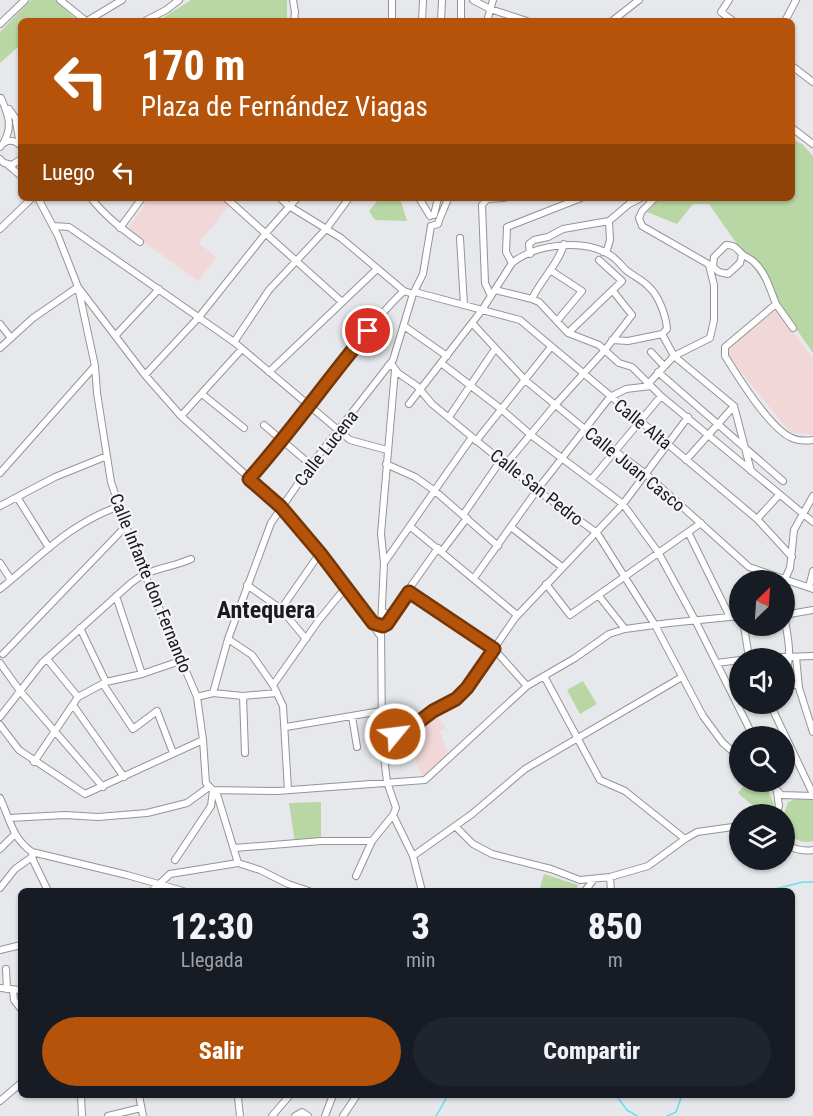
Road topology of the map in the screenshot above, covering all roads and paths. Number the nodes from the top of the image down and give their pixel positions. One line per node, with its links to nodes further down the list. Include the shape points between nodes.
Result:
1 (25, 0): 29 (street)
2 (60, 0): 16 (street)
3 (122, 0): 17 (street)
4 (179, 0): 18 (street)
5 (293, 0): 19 (street)
6 (392, 0): 20 (street)
7 (423, 0): 21 (street)
8 (441, 0): 22 (street)
9 (461, 0): 23 (street)
10 (473, 0): 15 (street)
11 (492, 0): 15 (street)
12 (639, 0): 26 (street)
13 (729, 0): 27 (street, via 722,12)
14 (796, 0): 28 (street)
15 (490, 9): 24 (street); 25 (street)
16 (82, 18)
17 (91, 18)
18 (151, 18)
19 (295, 18)
20 (392, 18)
21 (422, 18)
22 (441, 18)
23 (461, 18)
24 (488, 18)
25 (518, 18)
26 (616, 18)
27 (729, 18)
28 (787, 18)
29 (0, 24)
30 (795, 68): 31 (street)
31 (813, 82)
32 (1, 97): 33 (street); 35 (street)
33 (18, 125)
34 (18, 127): 35 (street)
35 (9, 130): 38 (street)
36 (795, 130): 39 (street)
37 (18, 143): 38 (street, via 10,140)
38 (2, 144)
39 (813, 144)
40 (0, 159): 42 (street)
41 (18, 162): 42 (street)
42 (8, 165): 43 (street)
43 (18, 173)
44 (29, 201): 65 (street)
45 (40, 201): 62 (street)
46 (93, 201): 63 (street)
47 (140, 201): 63 (street)
48 (229, 201): 66 (street)
49 (283, 201): 59 (street)
50 (294, 201): 59 (street)
51 (346, 201): 64 (street)
52 (422, 201): 60 (street)
53 (437, 201): 60 (street)
54 (447, 201): 60 (street, via 444,211)
55 (486, 201): 84 (street, via 482,206 484,283)
56 (573, 201): 75 (street, via 507,227 506,252)
57 (635, 201): 61 (street)
58 (652, 201): 76 (street, via 639,218 642,226)
59 (289, 206): 64 (street); 66 (street)
60 (434, 216): 83 (street, via 438,224 431,226 423,274)
61 (609, 221): 70 (street, via 610,240); 71 (street, via 563,229 534,240 529,244)
62 (53, 226): 79 (street); 80 (street, via 69,227)
63 (120, 228): 68 (street)
64 (327, 228): 73 (street); 77 (street)
65 (0, 229)
66 (266, 233): 73 (street); 90 (street)
67 (460, 238): 88 (street)
68 (140, 242)
69 (564, 244): 70 (street); 71 (street); 78 (street, via 561,256)
70 (603, 252): 97 (street, via 650,287 666,324)
71 (530, 254): 75 (street)
72 (742, 255): 76 (street, via 740,263 728,274); 76 (street, via 737,248 726,245); 87 (street, via 753,260 767,280)
73 (295, 260): 86 (street); 101 (street)
74 (599, 260): 82 (street, via 622,281)
75 (512, 263): 84 (street)
76 (710, 265): 109 (street, via 714,285 710,338)
77 (377, 269): 81 (street); 86 (street)
78 (550, 270): 85 (street); 91 (street, via 582,291)
79 (78, 288): 98 (street); 99 (street); 111 (street, Calle Infante don Fernando)
80 (159, 289): 90 (street); 98 (street)
81 (404, 291): 83 (street, Calle Alta); 126 (street)
82 (613, 291): 96 (street); 100 (street, via 632,315)
83 (414, 293): 88 (street, Calle Alta); 94 (street)
84 (493, 293): 85 (street); 89 (street)
85 (532, 298): 91 (street)
86 (342, 302): 114 (street)
87 (776, 304): 95 (street); 142 (street, via 725,347 725,356 777,428 791,438)
88 (464, 305): 89 (street, Calle Alta)
89 (482, 310): 92 (street); 102 (street, Calle Alta, via 520,320)
90 (199, 317): 101 (street); 117 (street)
91 (557, 321): 96 (street)
92 (472, 323): 104 (street, Calle Juan Casco); 108 (street)
93 (0, 324): 99 (street)
94 (404, 326): 108 (street); 113 (street)
95 (793, 328)
96 (568, 333): 106 (street)
97 (662, 334): 100 (street); 109 (street)
98 (116, 335): 117 (street)
99 (11, 338): 103 (street)
100 (612, 340): 106 (street)
101 (234, 342): 105 (street)
102 (550, 346): 116 (street, Calle Alta); 118 (street)
103 (0, 348)
104 (495, 349): 118 (street, Calle Juan Casco); 119 (street)
105 (241, 350): 114 (street); 122 (street)
106 (605, 350): 116 (street); 120 (street, via 619,363 632,367)
107 (651, 352): 112 (street)
108 (447, 356): 110 (street)
109 (674, 356): 112 (street); 128 (street)
110 (441, 363): 119 (street); 121 (street)
111 (95, 366): 148 (street, Calle Infante don Fernando); 155 (street)
112 (664, 366): 115 (street)
113 (392, 368): 121 (street, Calle San Pedro); 138 (street, Calle Lucena); 146 (street)
114 (269, 372): 126 (street)
115 (658, 372): 120 (street); 134 (street)
116 (583, 374): 124 (street, Calle Alta); 127 (street)
117 (145, 375): 130 (street)
118 (525, 380): 127 (street, Calle Juan Casco); 129 (street)
119 (469, 385): 129 (street); 131 (street)
120 (650, 385): 123 (street); 124 (street, via 626,389)
121 (421, 391): 125 (street); 131 (street, Calle San Pedro)
122 (202, 394): 130 (street); 136 (street)
123 (661, 396): 132 (street); 133 (street)
124 (610, 397): 133 (street, Calle Alta); 137 (street)
125 (409, 404)
126 (308, 405): 138 (street); 143 (street)
127 (555, 405): 137 (street, Calle Juan Casco); 139 (street)
128 (734, 406): 134 (street); 145 (street)
129 (501, 410): 139 (street); 141 (street)
130 (181, 416): 157 (street)
131 (449, 417): 141 (street, Calle San Pedro)
132 (688, 417): 140 (street); 144 (street)
133 (640, 422): 144 (street, Calle Alta); 147 (street)
134 (717, 423): 140 (street); 145 (street)
135 (264, 425): 143 (street)
136 (244, 428)
137 (586, 430): 147 (street, Calle Juan Casco); 149 (street)
138 (339, 431): 146 (street, via 350,440); 153 (street, Calle Lucena)
139 (531, 435): 149 (street); 151 (street)
140 (708, 436): 150 (street); 154 (street)
141 (474, 439): 151 (street, Calle San Pedro); 160 (street)
142 (813, 440)
143 (283, 441): 153 (street); 157 (street)
144 (668, 444): 150 (street, Calle Alta); 156 (street)
145 (744, 447): 154 (street); 159 (street)
146 (387, 450): 152 (street)
147 (614, 450): 156 (street, Calle Juan Casco); 158 (street)
148 (107, 456): 164 (street); 167 (street, Calle Infante don Fernando)
149 (562, 458): 158 (street); 161 (street)
150 (686, 460): 171 (street, Calle Alta)
151 (504, 462): 161 (street, Calle San Pedro); 170 (street)
152 (386, 464): 160 (street); 187 (street, via 381,534)
153 (311, 465): 168 (street, Calle Lucena)
154 (751, 471): 162 (street)
155 (0, 473)
156 (646, 474): 165 (street); 173 (street, Calle Juan Casco)
157 (249, 479): 168 (street)
158 (591, 480): 165 (street)
159 (783, 481)
160 (435, 490): 170 (street); 175 (street)
161 (537, 490): 176 (street); 178 (street, Calle San Pedro)
162 (779, 495): 169 (street); 171 (street)
163 (813, 496): 169 (street)
164 (17, 497): 166 (street); 180 (street)
165 (623, 504): 178 (street); 182 (street)
166 (0, 506)
167 (120, 506): 174 (street, Calle Infante don Fernando); 180 (street, via 95,514)
168 (281, 507): 183 (street); 198 (street, Calle Lucena)
169 (802, 515): 172 (street); 184 (street, via 794,530)
170 (465, 516): 179 (street); 181 (street)
171 (757, 519): 184 (street, Calle Alta)
172 (813, 522)
173 (700, 523): 177 (street); 189 (street, Calle Juan Casco, via 749,567)
174 (127, 525): 191 (street, Calle Infante don Fernando); 222 (street)
175 (411, 527): 181 (street); 187 (street)
176 (511, 527): 179 (street); 188 (street)
177 (688, 532): 182 (street); 211 (street)
178 (597, 533): 188 (street); 193 (street, Calle San Pedro)
179 (498, 546): 194 (street)
180 (49, 548): 195 (street)
181 (440, 550): 194 (street); 202 (street)
182 (658, 552): 193 (street); 212 (street)
183 (320, 553): 199 (street); 205 (street)
184 (792, 557): 190 (street)
185 (191, 559): 191 (street)
186 (0, 563): 195 (street)
187 (384, 563): 207 (street)
188 (562, 567): 197 (street)
189 (758, 570)
190 (789, 570)
191 (145, 572): 203 (street); 226 (street, Calle Infante don Fernando)
192 (813, 572): 200 (street)
193 (625, 576): 204 (street); 215 (street, Calle San Pedro)
194 (474, 578): 210 (street)
195 (11, 580): 201 (street)
196 (795, 582): 200 (street, Calle Juan Casco)
197 (546, 584): 204 (street, via 570,615); 210 (street)
198 (247, 585): 205 (street); 219 (street, Calle Lucena)
199 (346, 587): 213 (street); 220 (street)
200 (811, 588)
201 (0, 589)
202 (409, 592): 209 (street); 221 (street)
203 (116, 596): 216 (street); 231 (street)
204 (599, 596): 217 (street)
205 (280, 609): 220 (street)
206 (813, 610): 208 (street)
207 (382, 611): 209 (street); 214 (street)
208 (795, 613)
209 (392, 615): 214 (street)
210 (517, 615): 221 (street)
211 (729, 615): 212 (street)
212 (695, 620): 215 (street); 229 (street)
213 (371, 621): 214 (street); 218 (street)
214 (381, 626): 218 (street)
215 (655, 626): 217 (street); 233 (street, Calle San Pedro)
216 (80, 628): 225 (street); 234 (street)
217 (625, 629): 232 (street, via 609,634)
218 (381, 637): 245 (street)
219 (228, 639): 235 (street, via 252,655); 239 (street, Calle Lucena)
220 (306, 639): 235 (street)
221 (494, 649): 237 (street); 255 (street, via 456,699 408,730)
222 (1, 654)
223 (813, 656): 224 (street)
224 (795, 657)
225 (47, 658): 238 (street); 242 (street)
226 (183, 660): 231 (street); 243 (street, Calle Infante don Fernando)
227 (729, 661): 229 (street)
228 (0, 663): 238 (street)
229 (717, 663): 250 (street)
230 (795, 668): 236 (street)
231 (142, 674): 234 (street)
232 (544, 676): 237 (street); 254 (street)
233 (682, 677): 254 (street); 258 (street, Calle San Pedro, via 703,716)
234 (105, 683): 242 (street); 259 (street, via 133,729 157,711)
235 (273, 685): 240 (street)
236 (798, 685): 252 (street)
237 (527, 686): 263 (street, via 425,780)
238 (20, 691): 248 (street); 253 (street)
239 (213, 693): 241 (street); 243 (street)
240 (277, 693): 241 (street); 251 (street)
241 (243, 696): 260 (street)
242 (78, 697): 244 (street)
243 (197, 698): 256 (street, Calle Infante don Fernando)
244 (73, 705): 253 (street); 262 (street)
245 (381, 711): 247 (street); 255 (street)
246 (775, 714): 269 (street)
247 (352, 716): 251 (street); 257 (street)
248 (0, 717)
249 (0, 726): 261 (street)
250 (748, 726)
251 (286, 727): 266 (street)
252 (813, 729)
253 (54, 730): 261 (street); 264 (street)
254 (578, 736): 274 (street, via 525,769); 277 (street, via 600,780 625,791)
255 (382, 739): 263 (street)
256 (203, 740): 259 (street); 265 (street, Calle Infante don Fernando, via 206,783)
257 (357, 747)
258 (729, 748)
259 (173, 753): 262 (street)
260 (245, 753)
261 (34, 762): 264 (street, via 84,794)
262 (124, 777): 264 (street)
263 (387, 782): 266 (street); 272 (street, via 396,806)
264 (103, 787)
265 (214, 790): 266 (street); 273 (street, via 189,802 147,813); 279 (street, Calle Infante don Fernando); 285 (street, via 211,806)
266 (288, 790)
267 (778, 792): 268 (street)
268 (789, 795): 269 (street); 271 (street)
269 (813, 795)
270 (0, 798): 273 (street)
271 (783, 804)
272 (393, 815): 278 (street); 284 (street)
273 (9, 818): 276 (street)
274 (455, 826): 284 (street); 289 (street, via 473,844 492,854 580,880)
275 (729, 828): 277 (street, via 697,832)
276 (14, 835): 280 (street); 283 (street)
277 (685, 839): 288 (street, via 648,866)
278 (372, 841): 279 (street); 287 (street)
279 (234, 848): 286 (street, Calle Infante don Fernando)
280 (0, 849)
281 (795, 849): 282 (street)
282 (813, 850)
283 (32, 854): 290 (street); 291 (street); 292 (street)
284 (413, 856): 296 (street)
285 (175, 860)
286 (238, 863): 290 (street, via 168,874); 295 (street)
287 (356, 876)
288 (610, 877): 289 (street); 298 (street)
289 (594, 879): 297 (street)
290 (159, 885): 293 (street); 294 (street)
291 (0, 888)
292 (47, 888)
293 (156, 888)
294 (171, 888)
295 (300, 888)
296 (421, 888)
297 (587, 888)
298 (611, 888)
299 (18, 946): 300 (street)
300 (0, 950)
301 (6, 969): 302 (street)
302 (6, 989): 303 (street)
303 (18, 1005)
304 (18, 1086): 311 (street)
305 (81, 1098): 313 (street)
306 (139, 1098): 312 (street)
307 (238, 1098): 316 (street)
308 (287, 1098): 317 (street)
309 (332, 1098): 320 (street)
310 (355, 1098): 321 (street)
311 (0, 1101)
312 (141, 1108): 314 (street); 315 (street)
313 (82, 1116)
314 (108, 1116)
315 (143, 1116)
316 (240, 1116)
317 (272, 1116)
318 (295, 1116): 319 (street, via 302,1112)
319 (308, 1116)
320 (325, 1116)
321 (343, 1116)

